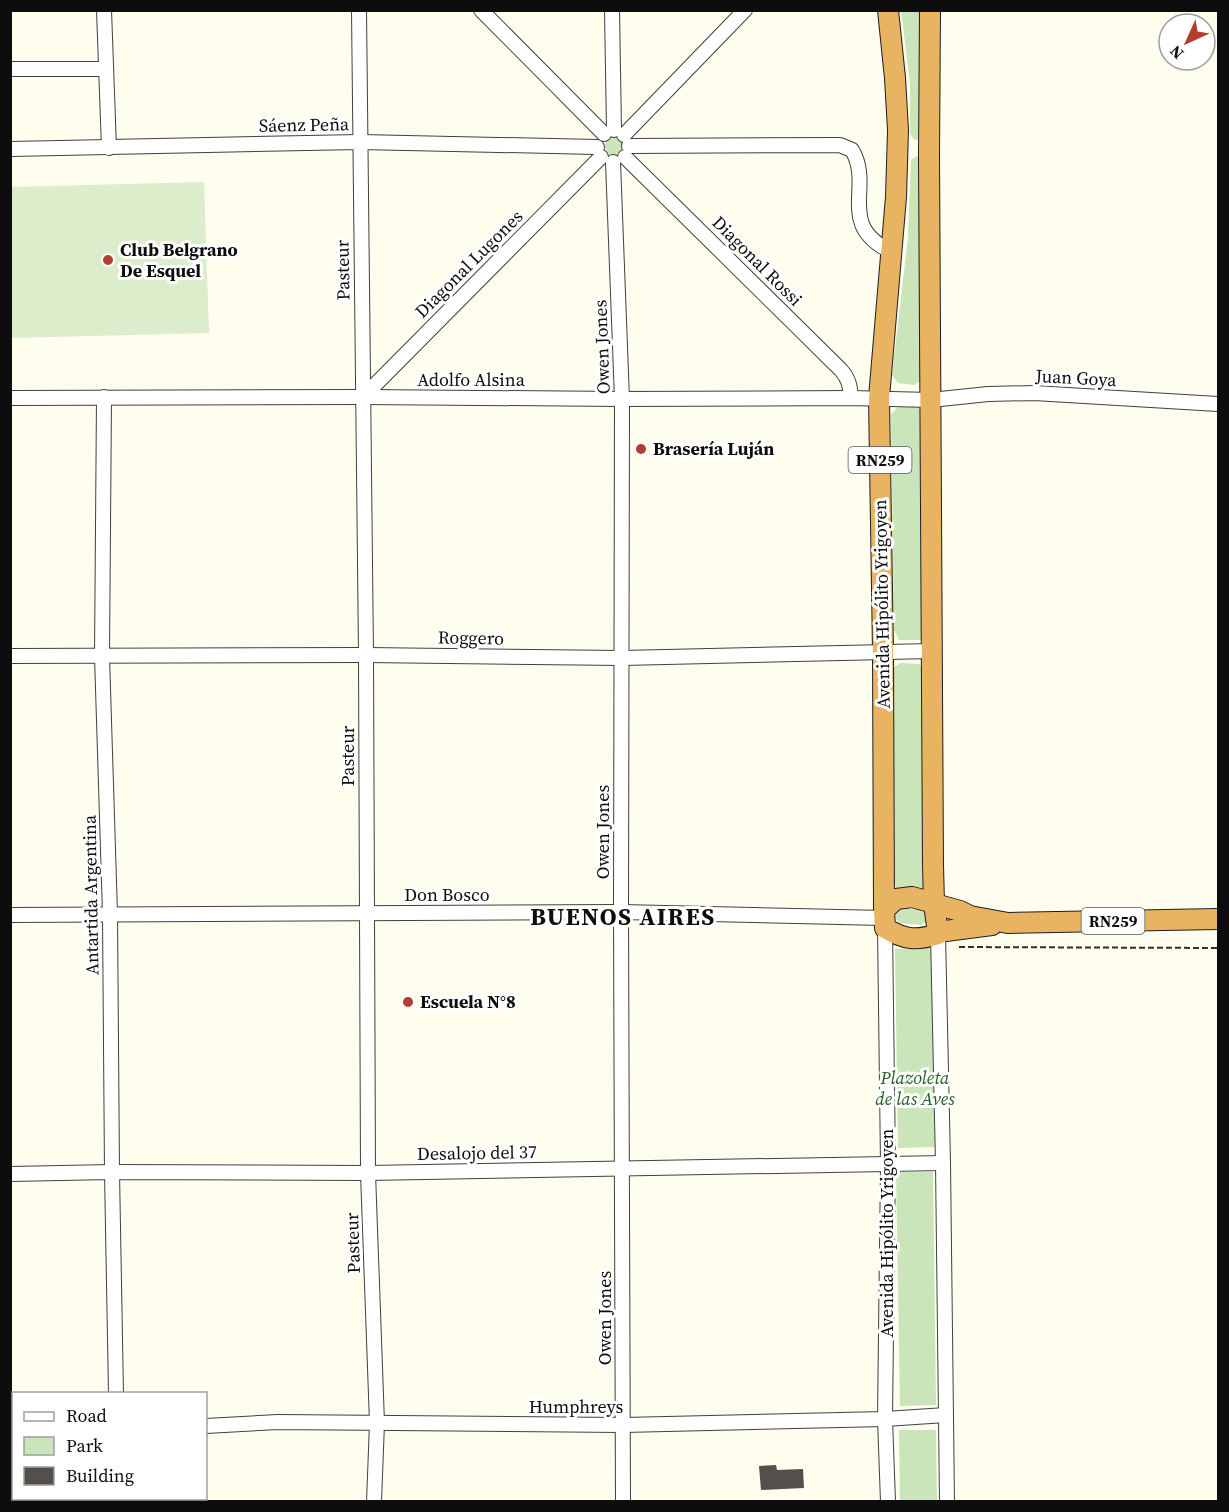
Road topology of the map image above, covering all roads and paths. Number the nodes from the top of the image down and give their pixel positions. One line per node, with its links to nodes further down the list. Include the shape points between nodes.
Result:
1 (104, 10): 9 (street)
2 (359, 10): 10 (street, Pasteur)
3 (481, 10): 11 (street, Diagonal Rossi)
4 (612, 10): 11 (street, Owen Jones)
5 (745, 10): 11 (street, Diagonal Lugones)
6 (888, 10): 14 (highway, Avenida Hipólito Yrigoyen / RN259)
7 (930, 10): 15 (highway, RN259)
8 (10, 69): 9 (street)
9 (106, 69): 12 (street)
10 (360, 142): 11 (street, Sáenz Peña); 12 (street, Sáenz Peña); 19 (street, Pasteur)
11 (614, 146): 16 (street, Sáenz Peña, via 840,145 852,150 860,166 858,210 864,228 879,246); 19 (street, Diagonal Lugones); 20 (street, Diagonal Rossi, via 841,369 848,377); 22 (street, Owen Jones)
12 (109, 148): 13 (street, Sáenz Peña)
13 (10, 149)
14 (897, 151): 15 (highway); 16 (highway, Avenida Hipólito Yrigoyen / RN259)
15 (929, 155): 23 (highway, RN259)
16 (892, 252): 21 (highway, Avenida Hipólito Yrigoyen / RN259)
17 (104, 397): 18 (street, Adolfo Alsina); 19 (street, Adolfo Alsina); 29 (street, Antartida Argentina)
18 (10, 398)
19 (363, 398): 22 (street, Adolfo Alsina); 27 (street, Pasteur)
20 (851, 398): 21 (street, Adolfo Alsina); 22 (street, Adolfo Alsina)
21 (879, 398): 23 (street, Adolfo Alsina); 26 (highway, Avenida Hipólito Yrigoyen / RN259)
22 (622, 399): 30 (street, Owen Jones)
23 (931, 400): 24 (street, Juan Goya, via 1034,393); 25 (highway, RN259)
24 (1218, 404)
25 (932, 651): 26 (street, Roggero); 31 (highway, RN259)
26 (883, 652): 30 (street, Roggero); 36 (highway, Avenida Hipólito Yrigoyen / RN259)
27 (366, 655): 29 (street, Roggero); 30 (street, Roggero); 33 (street, Pasteur)
28 (10, 656): 29 (street, Roggero)
29 (102, 656): 34 (street, Antartida Argentina)
30 (622, 658): 32 (street, Owen Jones)
31 (934, 904): 36 (highway, RN259, via 912,897 896,899); 38 (highway, RN259); 39 (highway, RN259)
32 (621, 912): 33 (street, Don Bosco); 36 (street, Don Bosco); 43 (street, Owen Jones)
33 (366, 913): 34 (street, Don Bosco); 45 (street, Pasteur)
34 (110, 914): 35 (street, Don Bosco); 44 (street, Antartida Argentina)
35 (10, 915)
36 (884, 919): 39 (highway, RN259, via 899,937); 42 (street, Avenida Hipólito Yrigoyen)
37 (1218, 919): 38 (highway, RN259)
38 (1008, 923): 39 (highway, RN259)
39 (938, 938): 40 (path); 41 (street)
40 (1218, 948)
41 (943, 1162): 42 (street, Desalojo del 37); 48 (street)
42 (888, 1164): 43 (street, Desalojo del 37); 49 (street, Avenida Hipólito Yrigoyen)
43 (622, 1168): 45 (street, Desalojo del 37); 51 (street, Owen Jones)
44 (112, 1172): 45 (street, Desalojo del 37); 46 (street, Desalojo del 37); 47 (street, Antartida Argentina)
45 (368, 1173): 50 (street, Pasteur)
46 (10, 1174)
47 (116, 1392)
48 (946, 1415): 49 (street, Humphreys); 56 (street)
49 (885, 1419): 51 (street, Humphreys); 55 (street, Avenida Hipólito Yrigoyen)
50 (377, 1423): 51 (street, Humphreys); 52 (street, Humphreys); 53 (street, Pasteur)
51 (623, 1425): 54 (street, Owen Jones)
52 (207, 1426)
53 (374, 1502)
54 (622, 1502)
55 (888, 1502)
56 (947, 1502)

